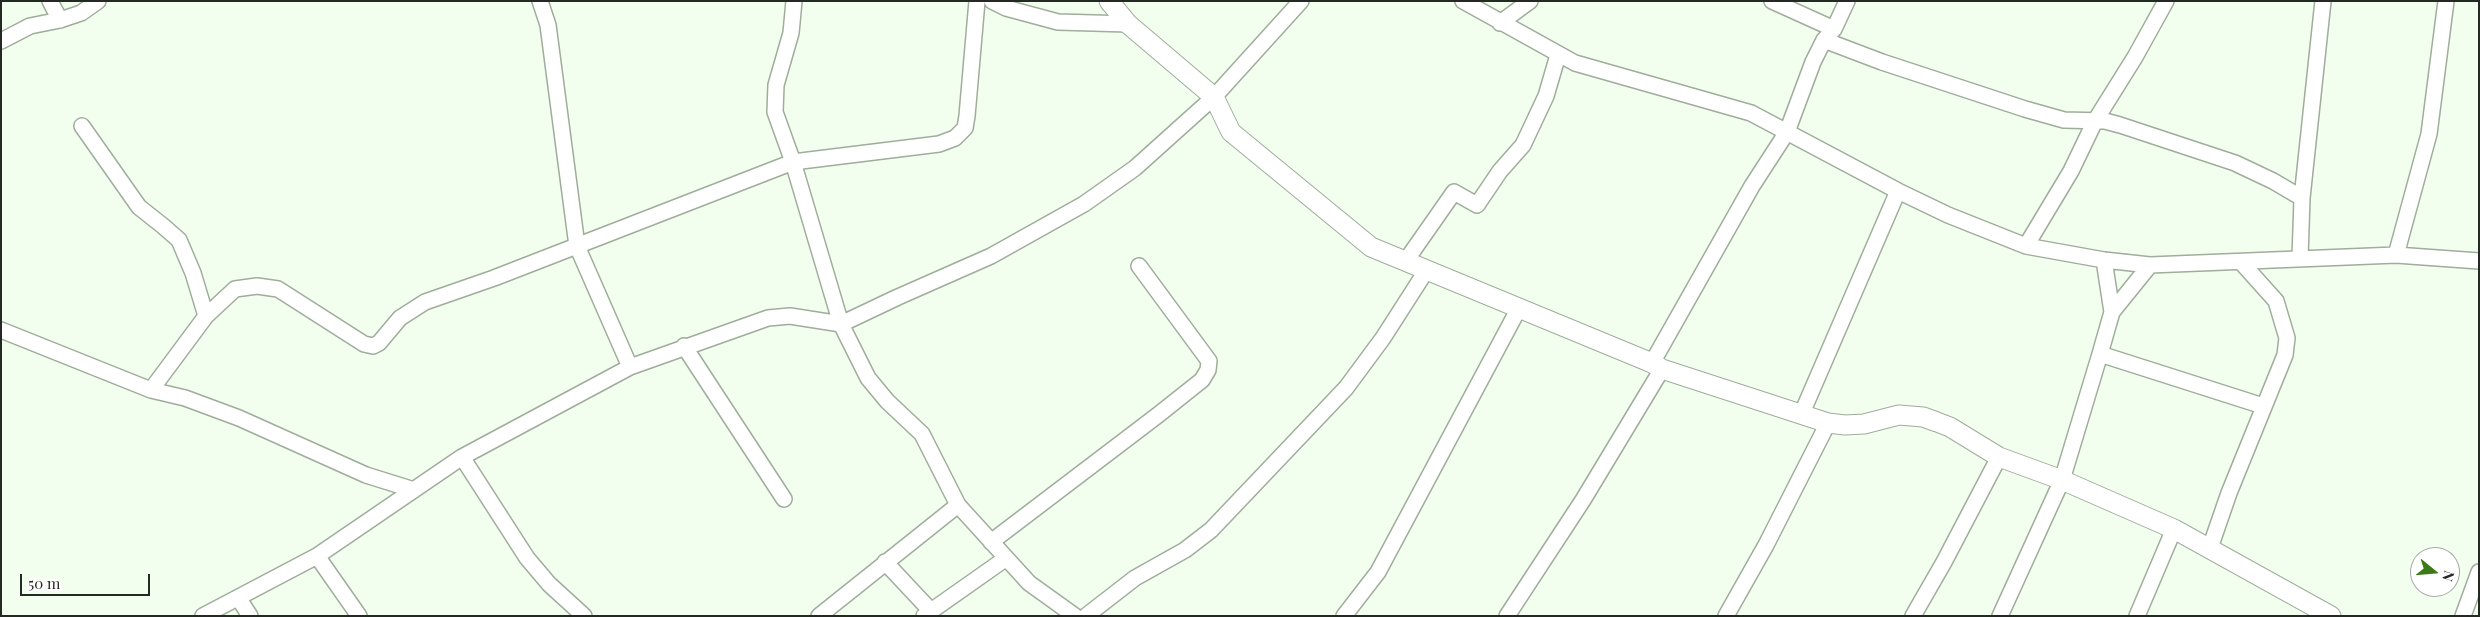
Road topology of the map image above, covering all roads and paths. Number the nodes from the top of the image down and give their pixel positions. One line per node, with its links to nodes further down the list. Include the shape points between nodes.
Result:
1 (50, 1): 16 (street)
2 (98, 1): 16 (street)
3 (540, 1): 29 (street, via 548,25)
4 (794, 1): 26 (street, via 791,33 776,84 775,112)
5 (977, 1): 26 (street, via 967,116 965,128 955,138 939,144)
6 (992, 1): 18 (street, via 1058,22)
7 (1109, 1): 18 (street)
8 (1463, 1): 17 (street)
9 (1530, 1): 17 (street)
10 (1772, 1): 19 (street)
11 (1847, 1): 19 (street)
12 (2166, 1): 23 (street)
13 (2323, 1): 28 (street)
14 (2446, 1): 31 (street, via 2429,134)
15 (1301, 2): 22 (street)
16 (60, 20): 20 (street, via 30,26)
17 (1500, 23): 21 (street)
18 (1128, 24): 22 (street)
19 (1829, 34): 23 (street, via 1882,62 2025,109 2064,120); 25 (street)
20 (1, 41)
21 (1558, 55): 25 (street, via 1575,63 1751,113); 35 (street, via 1546,96 1523,144 1500,170 1477,205 1454,192)
22 (1214, 97): 35 (street, via 1231,132 1371,247); 43 (street, via 1135,168 1084,204 991,256)
23 (2095, 121): 28 (street, via 2120,125 2235,163 2273,180); 30 (street, via 2071,171)
24 (82, 126): 42 (street, via 139,207 179,240)
25 (1787, 132): 27 (street); 47 (street, via 1752,186)
26 (793, 162): 29 (street); 43 (street)
27 (1898, 191): 30 (street, via 1948,216); 51 (street)
28 (2302, 198): 32 (street)
29 (577, 246): 42 (street, via 425,302 400,318 380,343 372,346 278,289 257,286 235,289); 48 (street)
30 (2026, 246): 33 (street)
31 (2396, 255): 32 (street); 34 (street)
32 (2300, 258): 36 (street)
33 (2104, 260): 37 (street); 41 (street)
34 (2479, 261)
35 (1405, 262): 39 (street)
36 (2241, 262): 37 (street); 50 (street, via 2276,301 2287,338 2285,355)
37 (2150, 265): 41 (street)
38 (1139, 266): 60 (street, via 1209,361 1208,370 1202,380 1158,415)
39 (1426, 271): 40 (street); 74 (street, via 1346,388 1211,530 1185,550 1135,578)
40 (1519, 308): 47 (street); 75 (street, via 1378,572)
41 (2112, 312): 46 (street)
42 (206, 316): 49 (street)
43 (841, 324): 45 (street, via 790,316 768,318); 58 (street, via 868,378 922,434)
44 (2, 331): 49 (street)
45 (684, 346): 48 (street); 57 (street)
46 (2100, 354): 50 (street); 55 (street)
47 (1657, 366): 51 (street); 76 (street, via 1583,500)
48 (630, 367): 53 (street)
49 (151, 390): 56 (street, via 185,398 239,418 366,475)
50 (2263, 406): 61 (street)
51 (1802, 413): 52 (street)
52 (1828, 423): 54 (street, via 1864,424 1899,415 1923,417 1950,427); 77 (street)
53 (462, 457): 56 (street); 71 (street, via 526,558)
54 (1999, 457): 55 (street); 78 (street)
55 (2062, 480): 59 (street); 79 (street)
56 (414, 490): 62 (street)
57 (784, 499)
58 (958, 505): 60 (street); 64 (street)
59 (2174, 529): 61 (street); 80 (street)
60 (991, 542): 63 (street)
61 (2210, 548): 81 (street)
62 (317, 556): 66 (street); 70 (street)
63 (1005, 559): 67 (street); 73 (street, via 1029,583)
64 (885, 562): 67 (street); 72 (street)
65 (2479, 572): 82 (street)
66 (239, 599): 68 (street); 69 (street)
67 (927, 613)
68 (203, 616)
69 (250, 616)
70 (359, 616)
71 (584, 616)
72 (819, 616)
73 (1075, 616)
74 (1086, 616)
75 (1344, 616)
76 (1507, 616)
77 (1726, 616)
78 (1913, 616)
79 (2000, 616)
80 (2137, 616)
81 (2330, 616)
82 (2463, 616)

